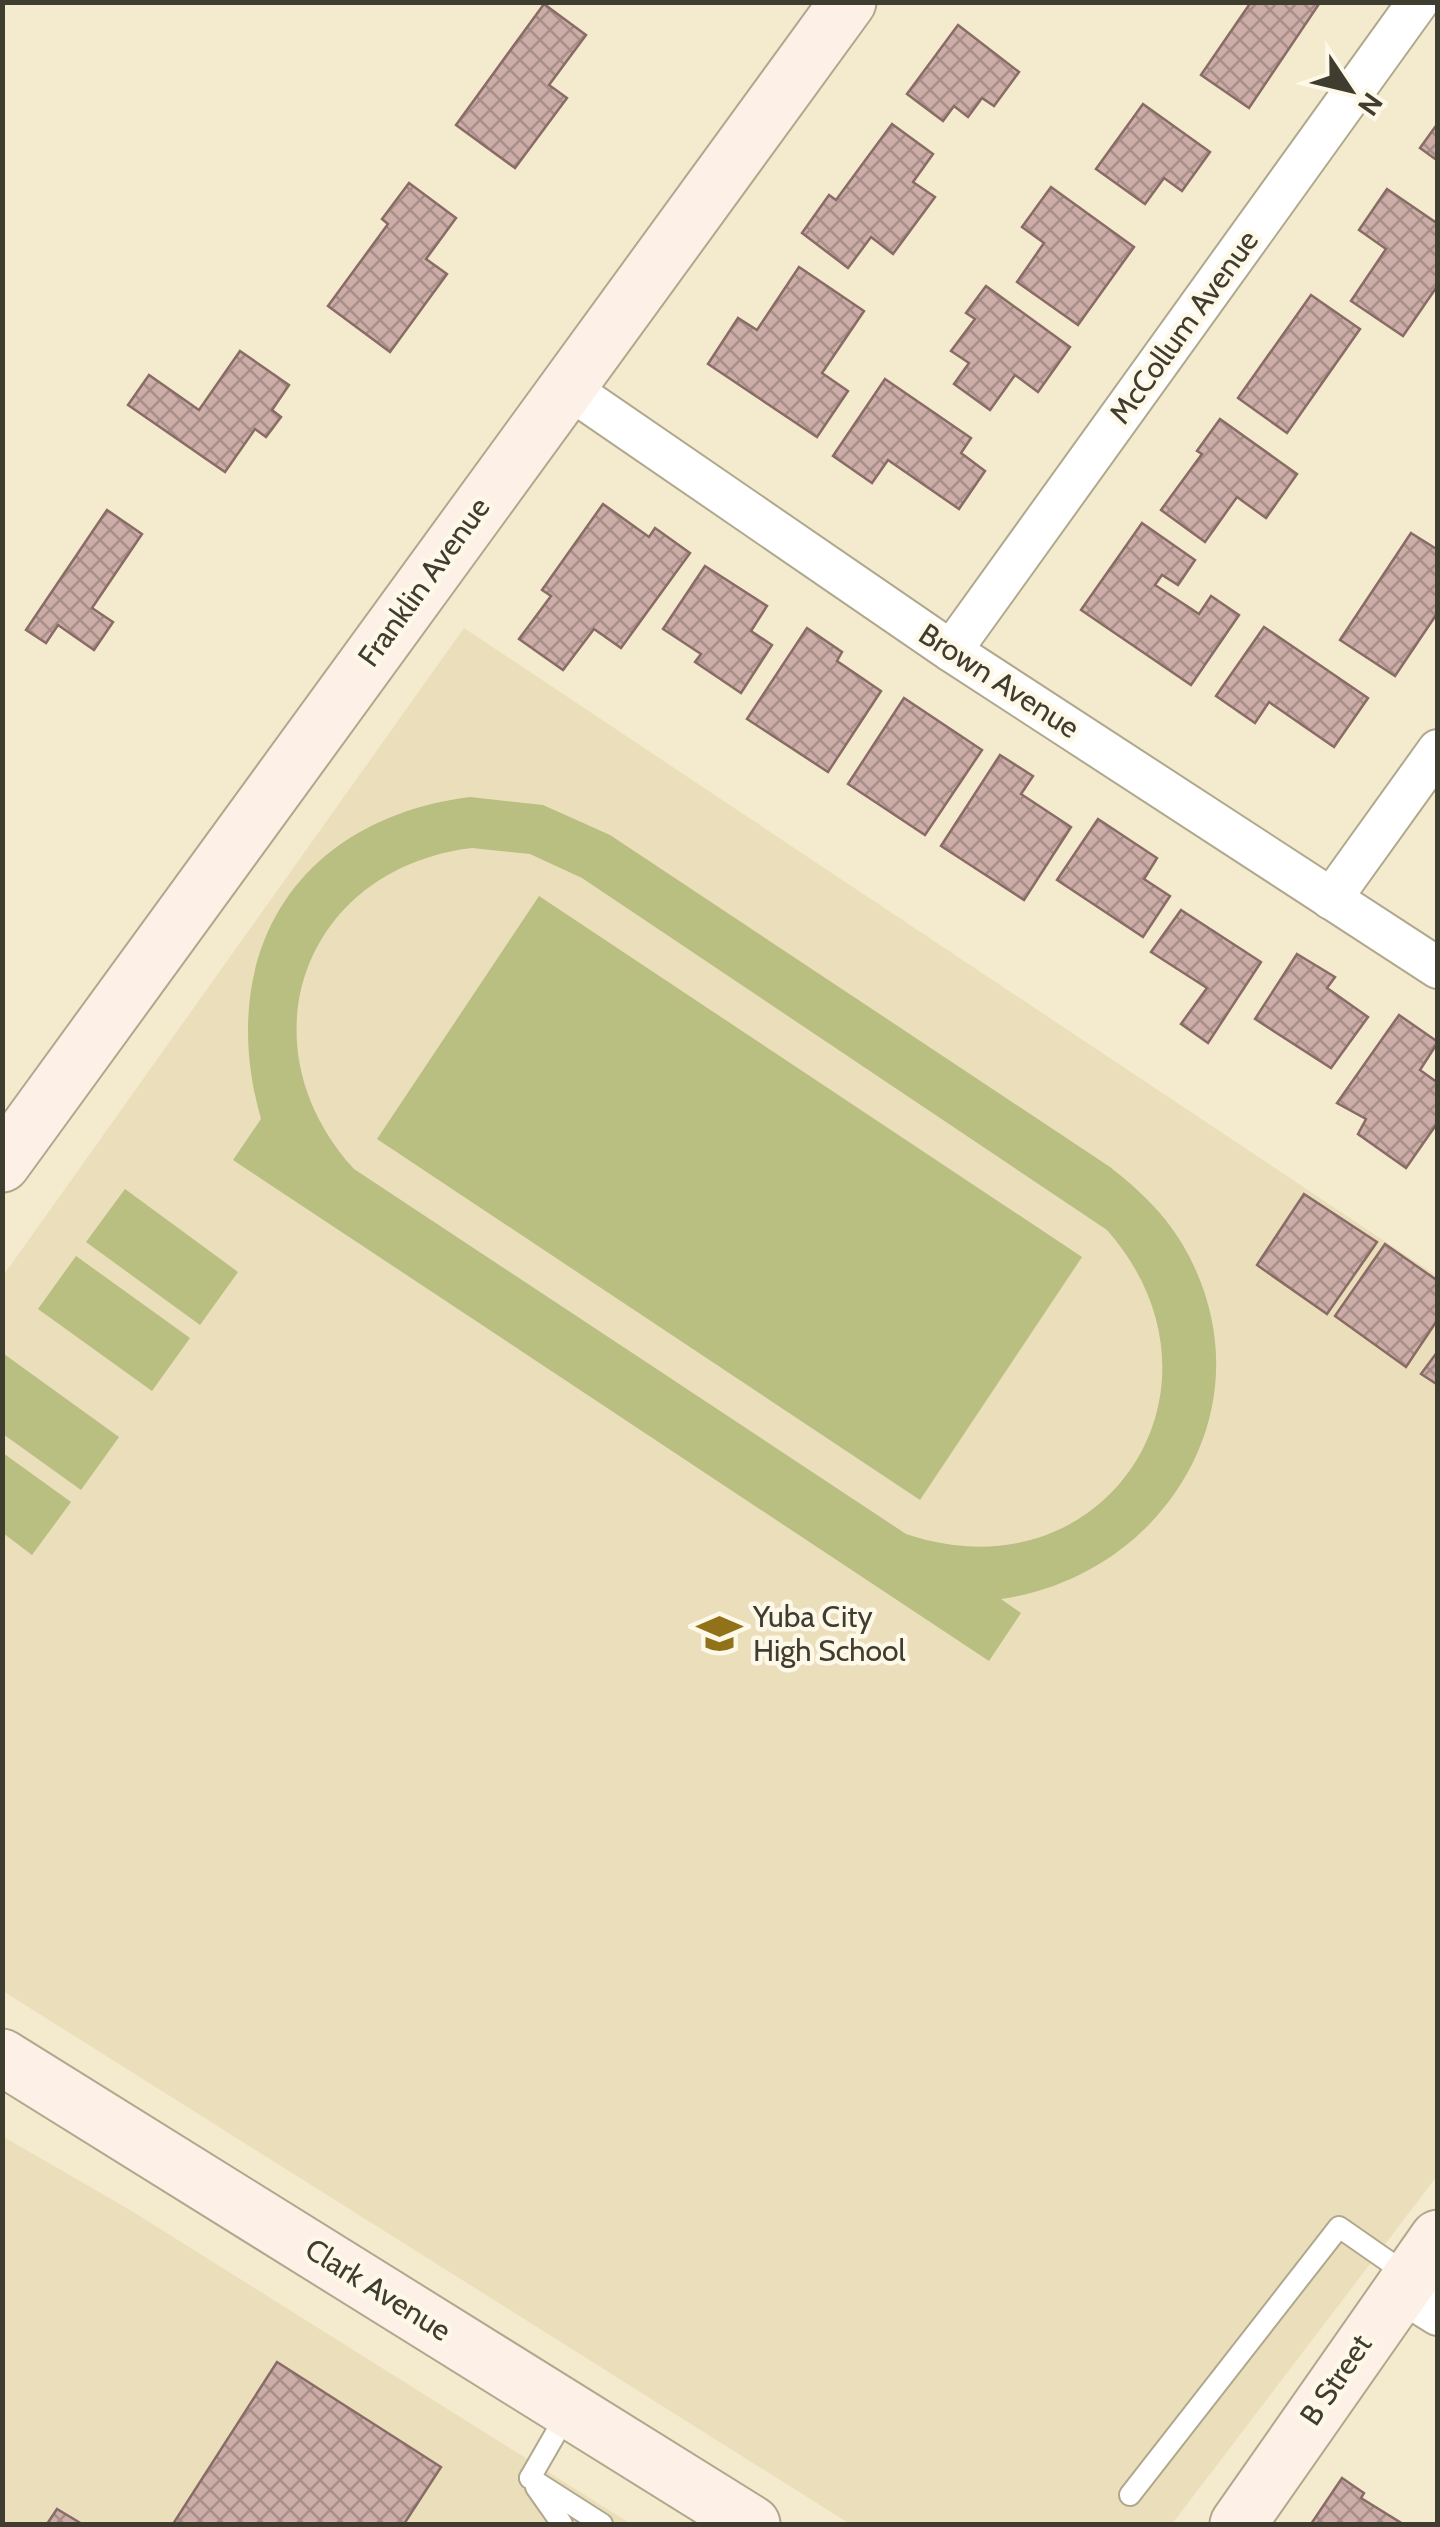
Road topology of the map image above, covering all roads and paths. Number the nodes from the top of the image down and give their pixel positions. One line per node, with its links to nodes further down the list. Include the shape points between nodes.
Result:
1 (848, 2): 3 (street, Franklin Avenue)
2 (1418, 2): 4 (street, McCollum Avenue)
3 (565, 386): 4 (street, Brown Avenue); 8 (street, Franklin Avenue)
4 (951, 651): 6 (street, Brown Avenue)
5 (1438, 750): 6 (street)
6 (1331, 899): 7 (street, Brown Avenue)
7 (1438, 968)
8 (2, 1164)
9 (2, 2056): 11 (street, Clark Avenue)
10 (1421, 2280): 13 (lane, via 1339,2227); 17 (street, B Street)
11 (569, 2410): 12 (lane); 16 (street, Clark Avenue)
12 (530, 2478): 14 (lane); 15 (lane)
13 (1130, 2495)
14 (562, 2524)
15 (602, 2524)
16 (752, 2524)
17 (1238, 2524)

